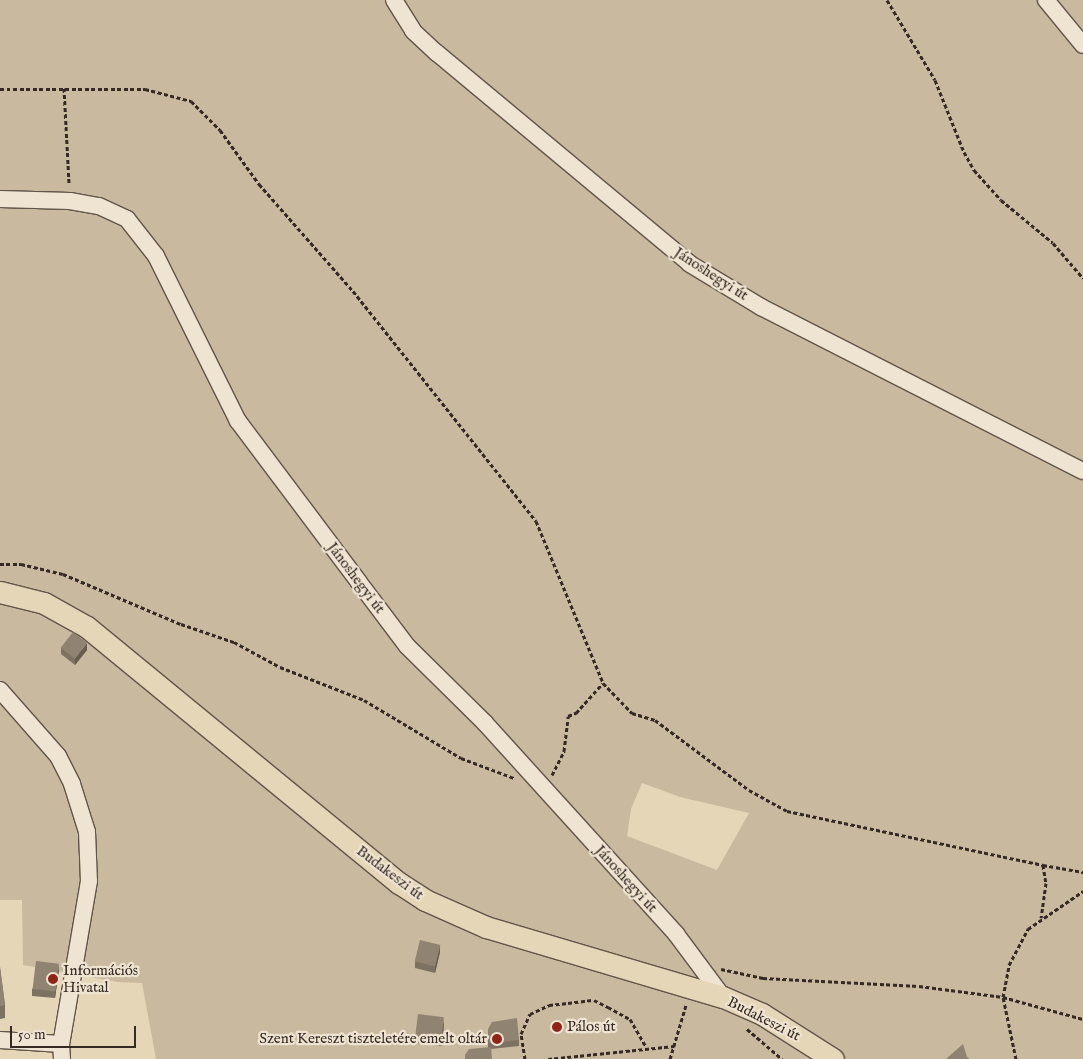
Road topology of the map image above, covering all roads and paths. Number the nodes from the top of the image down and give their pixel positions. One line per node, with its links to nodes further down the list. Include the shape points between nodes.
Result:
1 (394, 0): 10 (street, Jánoshegyi út, via 413,31 437,53 690,264 761,307)
2 (887, 0): 9 (path, via 935,80 974,170 1001,200 1053,243)
3 (1046, 0): 4 (street)
4 (1083, 45)
5 (64, 88): 6 (path); 8 (path); 13 (path, via 145,89 192,100 220,130 259,184 359,299 536,521)
6 (0, 89)
7 (0, 199): 8 (street, Jánoshegyi út)
8 (70, 201): 15 (street, Jánoshegyi út, via 99,206 127,220 156,256 238,422 407,646 485,723)
9 (1083, 278)
10 (1083, 471)
11 (0, 564): 15 (path, via 21,564 63,574 181,624 234,642 280,667 364,700 461,758)
12 (0, 592): 21 (main road, Budakeszi út, via 44,603 87,627 399,883 426,900 486,926)
13 (603, 683): 15 (path, via 576,713 568,716 564,751); 16 (path, via 632,713 655,720 749,790 786,811)
14 (0, 690): 28 (street, via 58,756 72,784 87,832 89,881)
15 (543, 788): 20 (street, Jánoshegyi út)
16 (1043, 865): 17 (path); 19 (path, via 1046,883)
17 (1083, 872)
18 (1083, 891): 19 (path)
19 (1041, 918): 22 (path, via 1028,929 1015,950 1006,974)
20 (704, 968): 21 (street); 22 (path, via 728,969 764,978 919,986); 23 (street, Jánoshegyi út)
21 (692, 988): 23 (main road, Budakeszi út); 26 (path)
22 (1003, 997): 24 (path); 33 (path)
23 (723, 998): 32 (main road, Budakeszi út, via 776,1022)
24 (1083, 1019)
25 (0, 1040): 28 (street)
26 (674, 1046): 27 (path); 31 (path)
27 (646, 1047): 29 (path, via 630,1019 594,1000 549,1005 530,1014 522,1034); 30 (path)
28 (62, 1051)
29 (524, 1059)
30 (548, 1059)
31 (670, 1059)
32 (833, 1059)
33 (1016, 1059)

